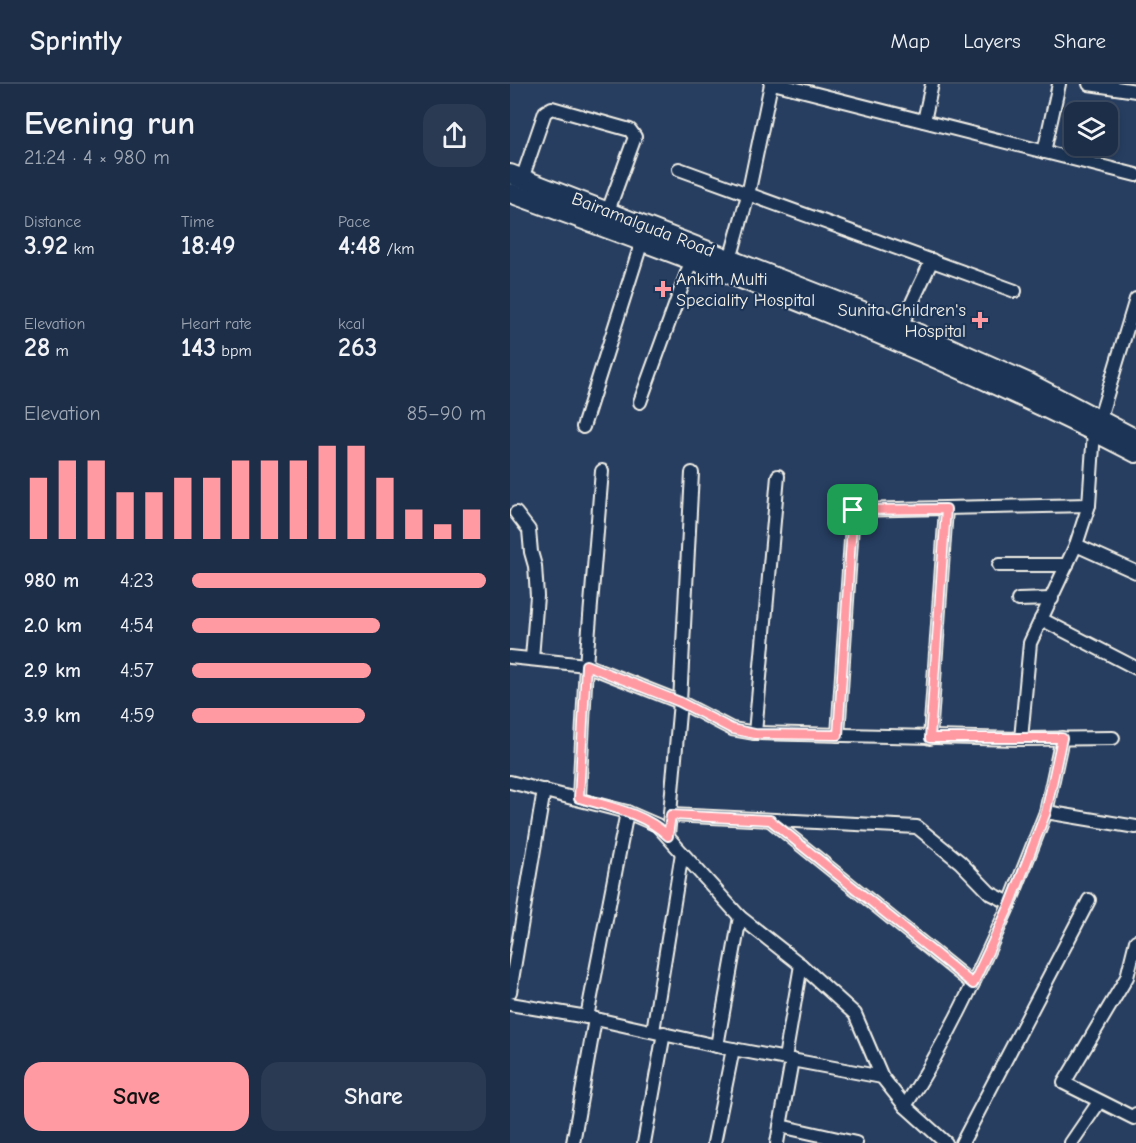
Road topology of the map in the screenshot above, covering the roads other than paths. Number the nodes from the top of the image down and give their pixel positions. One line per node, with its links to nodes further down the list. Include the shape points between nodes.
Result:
1 (771, 84): 13 (street)
2 (777, 84): 7 (street)
3 (932, 84): 7 (street)
4 (1059, 84): 8 (street)
5 (1089, 84): 6 (street)
6 (1136, 91)
7 (924, 121): 8 (street)
8 (1044, 152): 10 (street)
9 (679, 169): 13 (street)
10 (1136, 175)
11 (516, 176): 14 (main road, Bairamalguda Road); 14 (street, via 549,109 630,130 635,137)
12 (510, 193): 15 (main road, Bairamalguda Road)
13 (748, 195): 17 (street); 18 (street)
14 (608, 211): 18 (main road, Bairamalguda Road)
15 (642, 241): 16 (main road, Bairamalguda Road); 24 (street)
16 (692, 259): 18 (main road, Bairamalguda Road); 22 (street)
17 (932, 260): 19 (street); 21 (street)
18 (728, 266): 21 (main road, Bairamalguda Road); 23 (main road, Bairamalguda Road)
19 (1015, 291)
20 (1136, 299): 23 (street)
21 (901, 326): 23 (main road, Bairamalguda Road, via 1029,383)
22 (640, 402)
23 (1097, 426): 25 (main road, Bairamalguda Road); 26 (main road, Bairamalguda Road); 30 (street)
24 (583, 427)
25 (1136, 439)
26 (1136, 453)
27 (602, 471): 42 (street)
28 (692, 473): 44 (street)
29 (778, 476): 45 (street)
30 (1089, 505): 31 (street); 33 (street)
31 (946, 509): 46 (street, via 853,510); 47 (street)
32 (516, 513): 41 (street, via 529,530 535,566)
33 (1076, 545): 35 (street); 36 (street)
34 (999, 565): 35 (street)
35 (1066, 566): 37 (street)
36 (1136, 572)
37 (1052, 599): 38 (street); 39 (street)
38 (1018, 600)
39 (1041, 619): 43 (street); 50 (street, via 1029,644)
40 (510, 657): 41 (street)
41 (532, 658): 42 (street)
42 (586, 665): 44 (street); 53 (street)
43 (1136, 668)
44 (680, 702): 45 (street, via 732,729); 56 (street)
45 (755, 734): 46 (street)
46 (838, 735): 47 (street)
47 (930, 738): 50 (street)
48 (1062, 738): 49 (street); 50 (street); 55 (street)
49 (1113, 738)
50 (1021, 739)
51 (510, 782): 52 (street)
52 (544, 790): 53 (street); 68 (street)
53 (579, 798): 54 (street)
54 (627, 812): 59 (street, via 657,825); 70 (street)
55 (1046, 812): 58 (street); 62 (street)
56 (671, 815): 57 (street); 59 (street)
57 (770, 820): 62 (street, via 916,827 960,862 990,893); 67 (street)
58 (1136, 827)
59 (668, 836): 60 (street)
60 (682, 853): 63 (street); 71 (street)
61 (1089, 900): 86 (street)
62 (1011, 903): 67 (street)
63 (740, 917): 65 (street); 72 (street)
64 (1136, 942): 66 (street)
65 (801, 965): 74 (street); 75 (street, via 855,1014)
66 (1131, 979): 76 (street, via 1064,1083)
67 (973, 984): 77 (street, via 923,1080)
68 (510, 992)
69 (510, 1004): 70 (street)
70 (591, 1018): 71 (street); 80 (street)
71 (658, 1032): 72 (street); 81 (street)
72 (717, 1046): 73 (street)
73 (733, 1049): 74 (street); 82 (street)
74 (788, 1059): 75 (street); 79 (street)
75 (882, 1077): 77 (street)
76 (1099, 1101): 78 (street); 87 (street)
77 (905, 1106): 85 (street)
78 (1135, 1117)
79 (780, 1126): 83 (street); 84 (street)
80 (573, 1143)
81 (644, 1143)
82 (714, 1143)
83 (777, 1143)
84 (856, 1143)
85 (946, 1143)
86 (962, 1143)
87 (1071, 1143)

